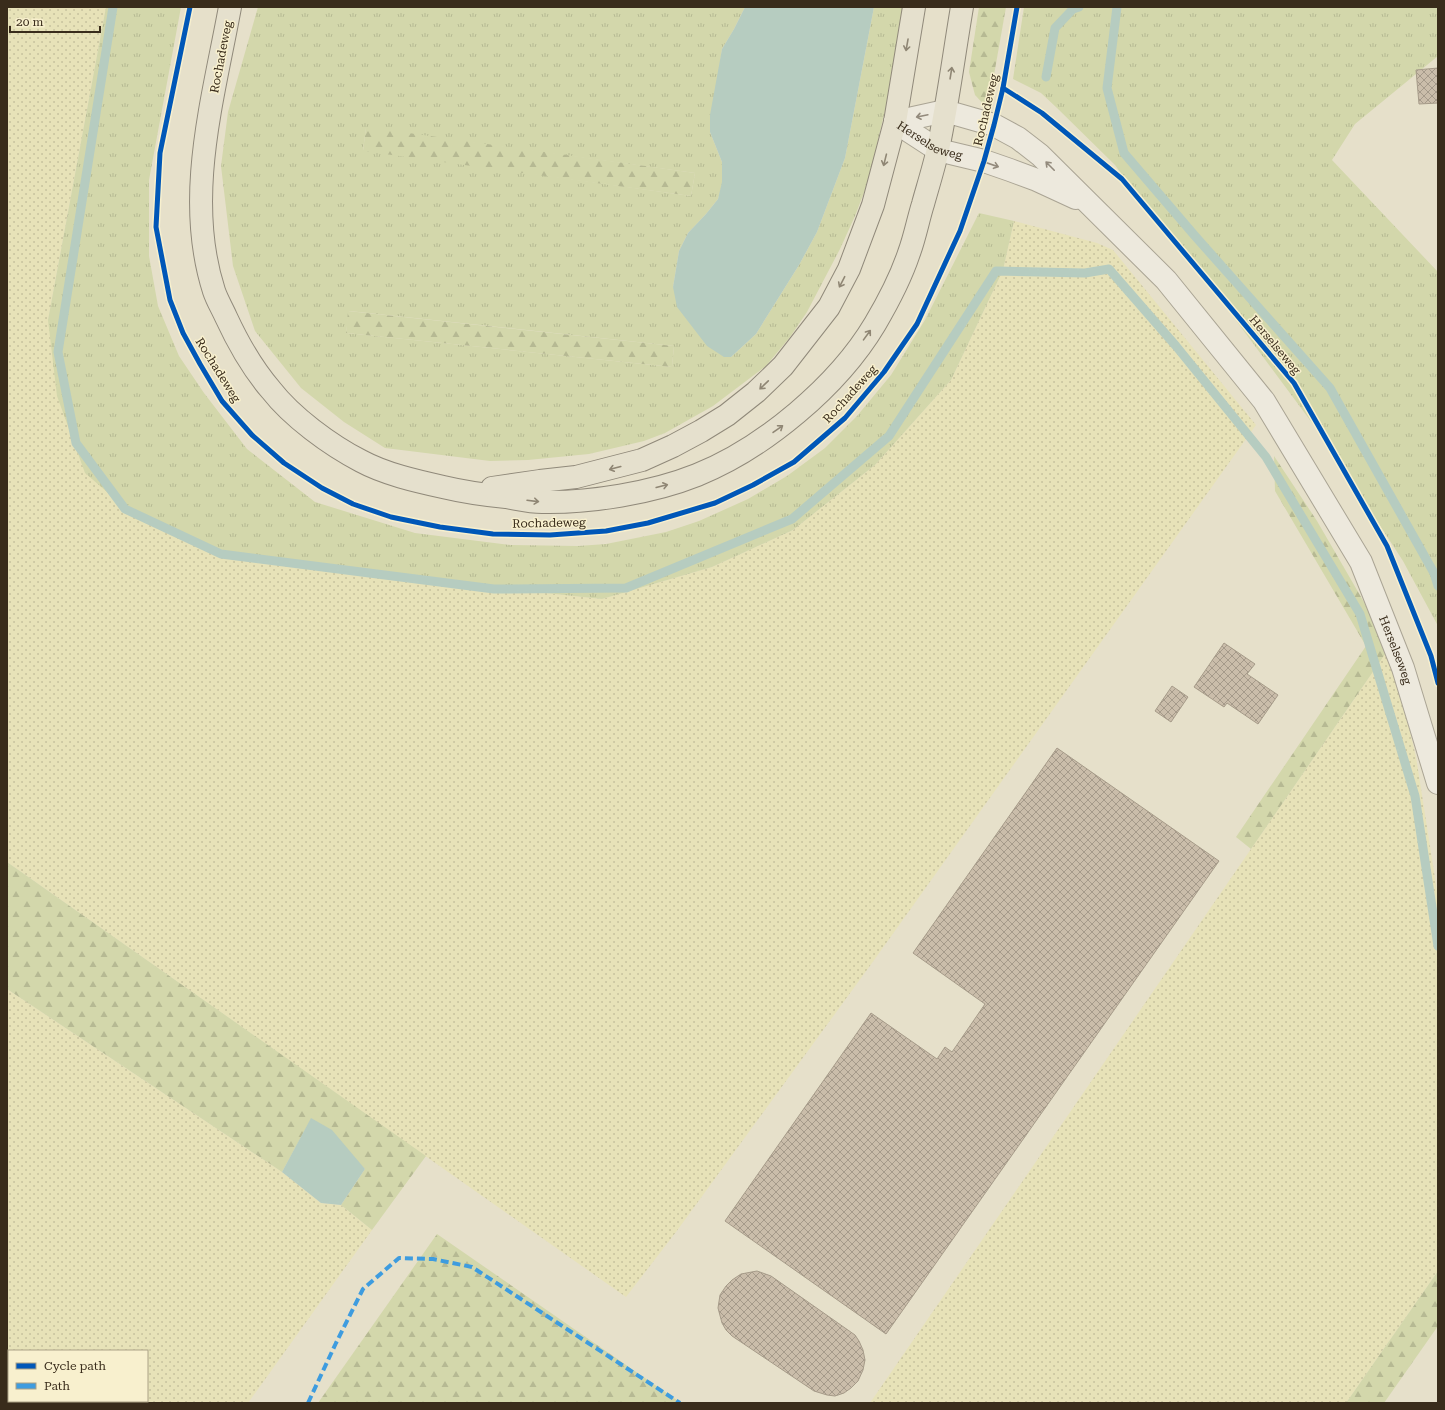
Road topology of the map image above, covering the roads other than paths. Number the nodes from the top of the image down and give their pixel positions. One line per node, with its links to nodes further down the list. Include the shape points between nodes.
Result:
1 (230, 7): 8 (main road, Rochadeweg, via 203,152 201,223 206,258 215,292 236,340 272,392 335,446 364,463 412,480)
2 (914, 7): 5 (main road, Rochadeweg, one-way to 5)
3 (962, 7): 4 (main road, Rochadeweg, one-way to 3)
4 (945, 111): 5 (street, Herselseweg, one-way to 5); 6 (main road, Rochadeweg); 7 (street, Herselseweg, one-way to 4, via 1040,155 1018,138 994,125)
5 (894, 122): 6 (street, Herselseweg); 8 (main road, Rochadeweg, one-way to 8, via 873,205 849,269 829,307 809,335 783,366 756,392 701,431 642,460 576,477)
6 (938, 150): 7 (street, Herselseweg, one-way to 7, via 1010,170); 8 (main road, Rochadeweg, one-way to 6, via 540,502 620,496 666,486 697,475 726,461 784,425 829,382 874,325 910,253)
7 (1088, 203): 9 (street, Herselseweg, via 1166,280 1264,401 1361,562 1403,668)
8 (467, 492)
9 (1438, 783)

